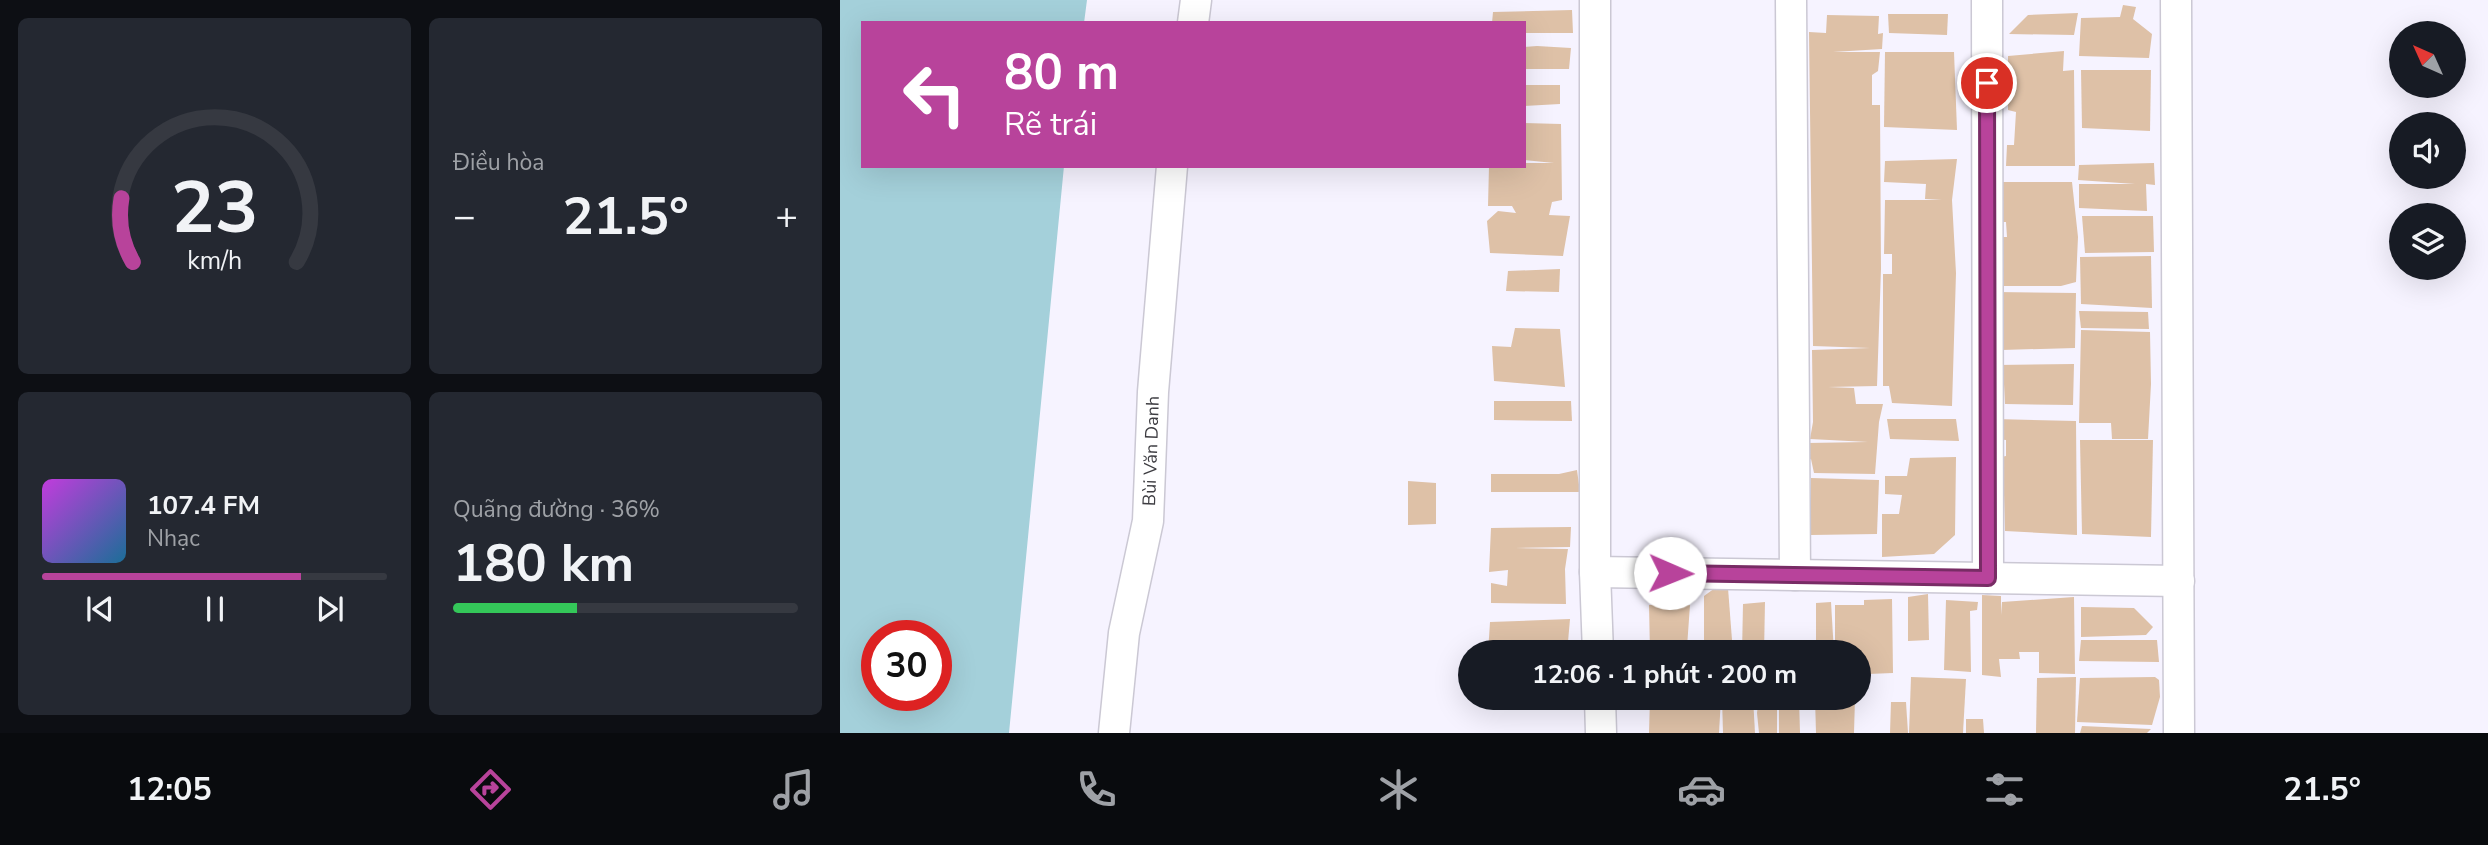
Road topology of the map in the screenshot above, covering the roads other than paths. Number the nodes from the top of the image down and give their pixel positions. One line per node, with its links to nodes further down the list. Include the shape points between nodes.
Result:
1 (1196, 0): 6 (street)
2 (1595, 0): 8 (street)
3 (1791, 0): 9 (street)
4 (1987, 0): 10 (street)
5 (2176, 0): 11 (street)
6 (1193, 21)
7 (1172, 168): 14 (street, Bùi Văn Danh, via 1153,392 1148,521 1124,632)
8 (1595, 572): 9 (street); 12 (street)
9 (1795, 575): 10 (street)
10 (1988, 578): 11 (street)
11 (2179, 581): 16 (street)
12 (1598, 640)
13 (1600, 710): 15 (street)
14 (1114, 733)
15 (1601, 733)
16 (2179, 733)

